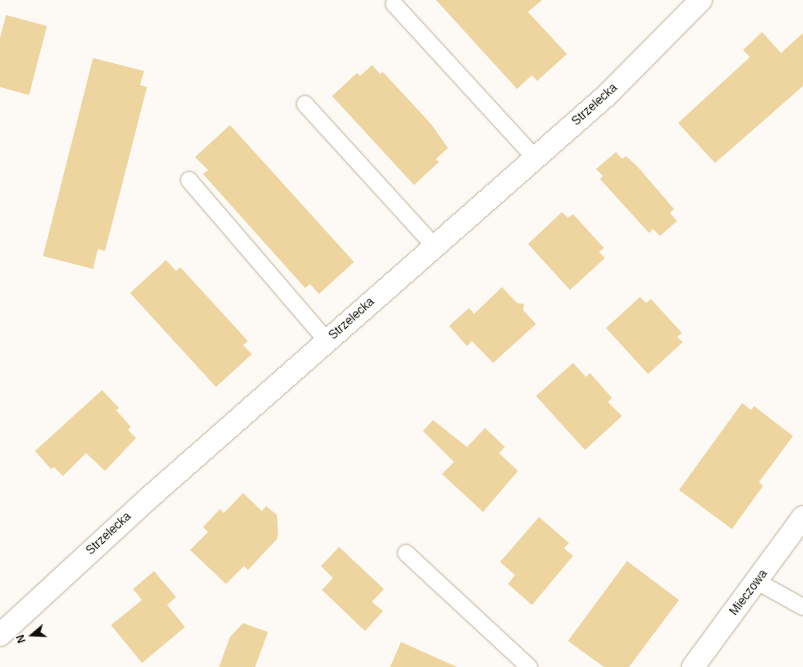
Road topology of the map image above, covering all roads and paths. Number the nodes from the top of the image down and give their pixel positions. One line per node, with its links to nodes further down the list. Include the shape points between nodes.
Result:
1 (701, 0): 4 (street, Strzelecka, via 608,94)
2 (394, 4): 4 (lane)
3 (305, 104): 6 (lane)
4 (535, 158): 6 (street, Strzelecka)
5 (189, 180): 7 (lane)
6 (434, 246): 7 (street, Strzelecka)
7 (327, 341): 12 (street, Strzelecka, via 150,496)
8 (803, 517): 10 (street, Mieczowa)
9 (406, 553): 13 (lane)
10 (758, 582): 11 (lane); 14 (street, Mieczowa)
11 (803, 607)
12 (0, 636)
13 (529, 667)
14 (693, 667)

